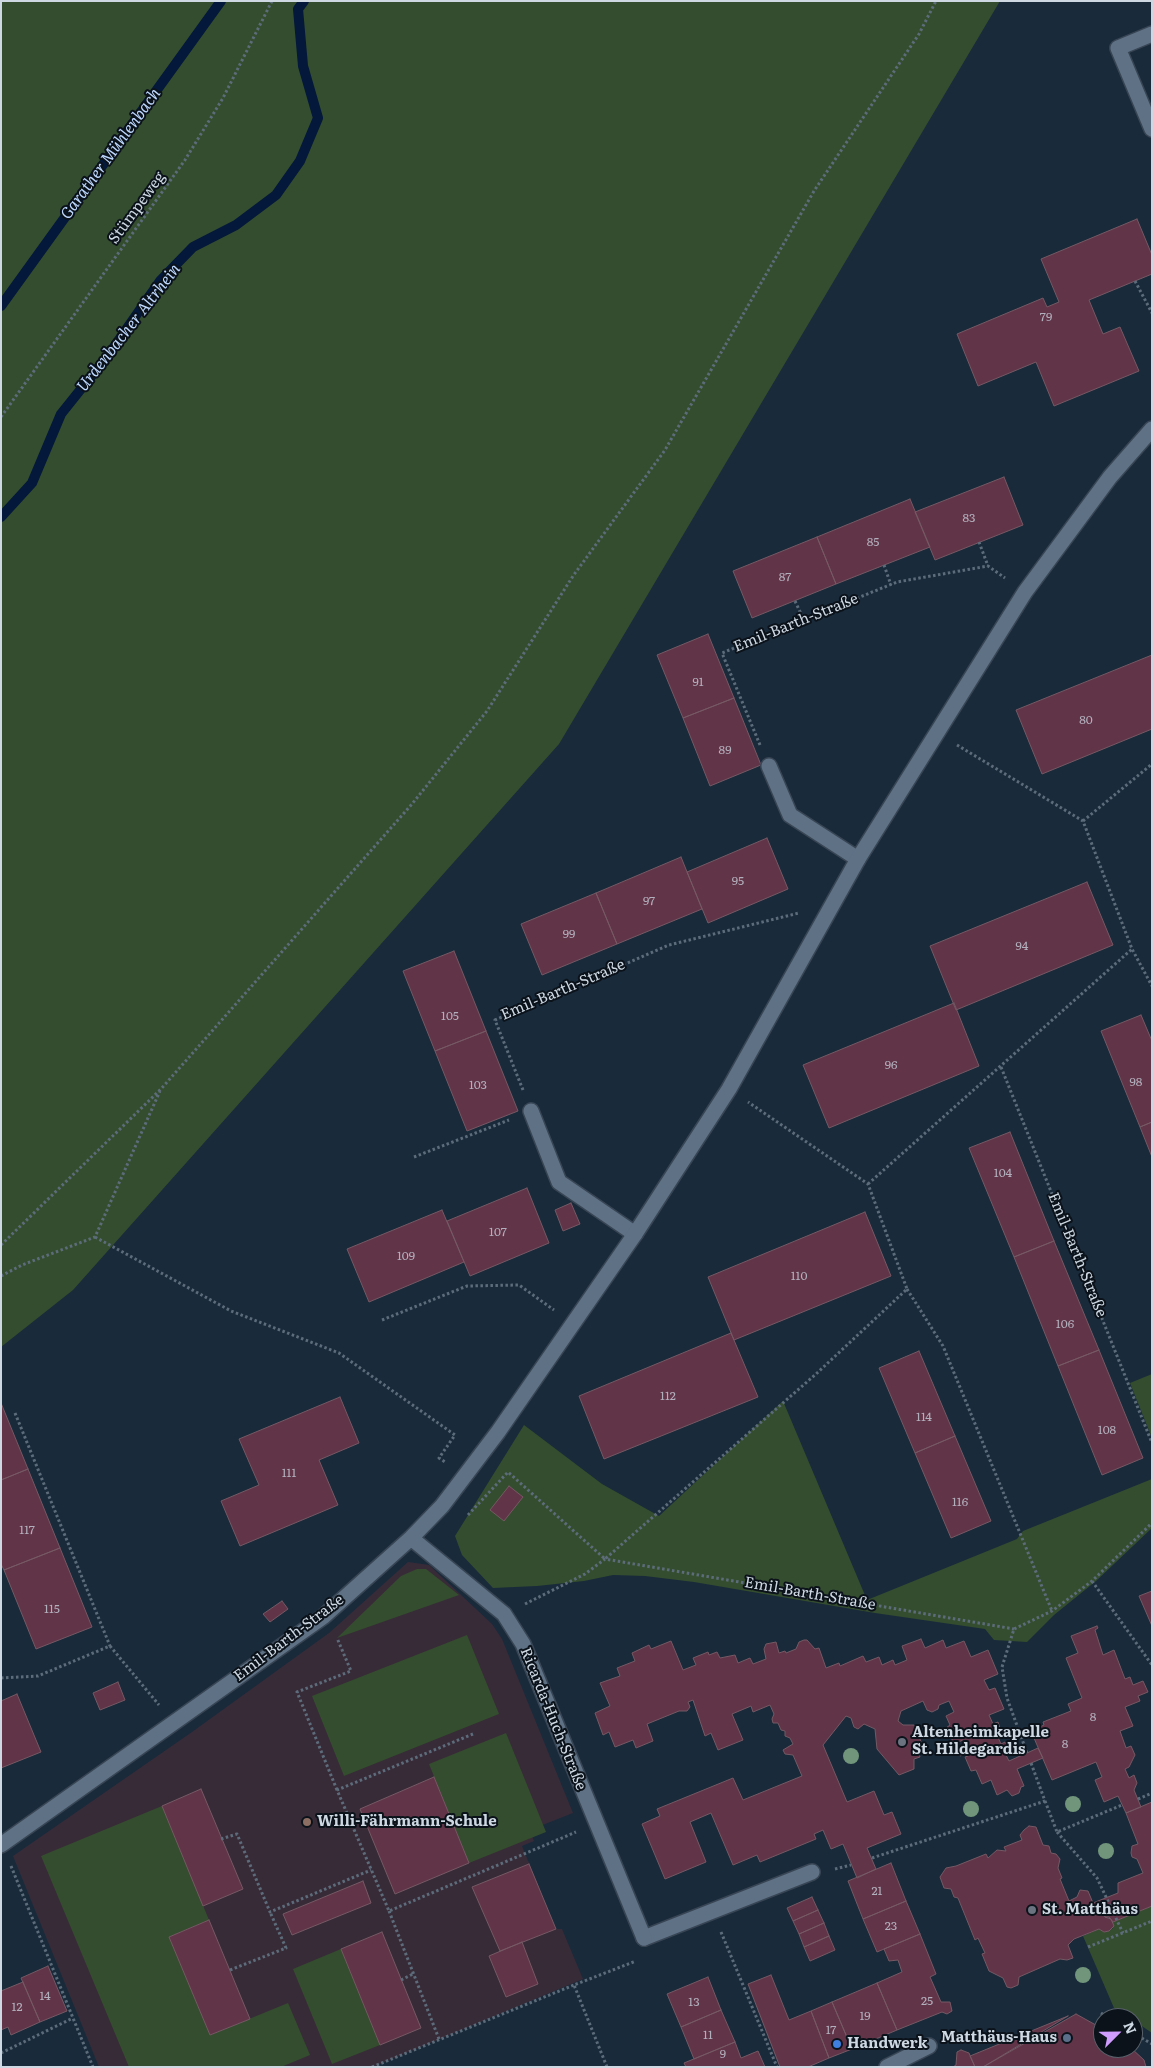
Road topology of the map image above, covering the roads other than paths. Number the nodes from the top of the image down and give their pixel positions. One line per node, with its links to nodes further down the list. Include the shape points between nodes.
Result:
1 (1152, 34): 2 (street, via 1118,48)
2 (1152, 129)
3 (1152, 429): 5 (street, Emil-Barth-Straße, via 1110,477 1024,592)
4 (769, 766): 5 (street, via 790,815)
5 (858, 859): 7 (street, Emil-Barth-Straße, via 729,1089)
6 (531, 1111): 7 (street, via 560,1182)
7 (635, 1234): 8 (street, Emil-Barth-Straße, via 498,1432 442,1506)
8 (411, 1538): 9 (street, Emil-Barth-Straße, via 323,1617); 10 (street, Ricarda-Huch-Straße, via 504,1614 523,1644 644,1938)
9 (2, 1845)
10 (812, 1872)
11 (929, 2046): 12 (street)
12 (887, 2067)

